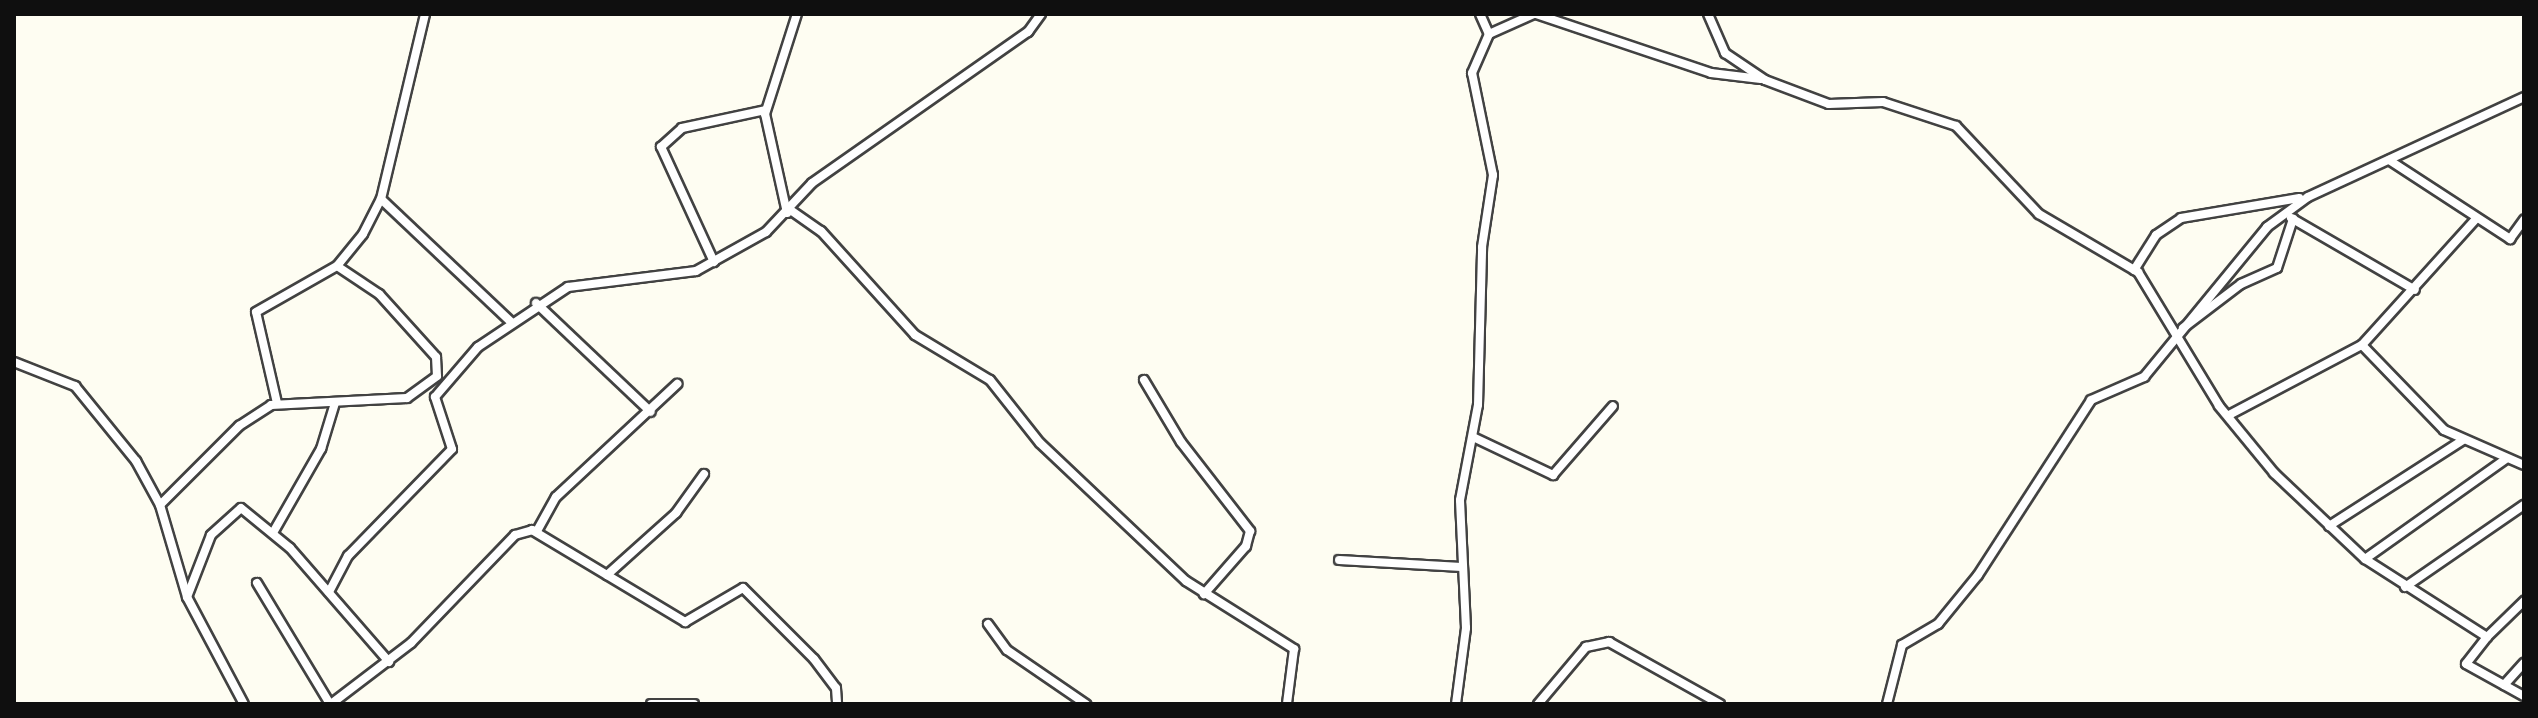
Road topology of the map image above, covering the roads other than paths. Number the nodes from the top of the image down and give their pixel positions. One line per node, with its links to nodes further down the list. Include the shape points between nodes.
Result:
1 (425, 14): 13 (street)
2 (797, 14): 10 (street)
3 (1041, 14): 14 (street, via 1028,32 812,183)
4 (1480, 14): 7 (street)
5 (1535, 14): 7 (street); 8 (street, via 1711,73)
6 (1708, 14): 8 (street, via 1725,53)
7 (1489, 34): 35 (street, via 1472,73 1493,175)
8 (1765, 80): 21 (street, via 1829,104 1883,102 1956,126 2039,214)
9 (2524, 97): 11 (street)
10 (765, 110): 14 (street); 19 (street, via 682,128 661,147)
11 (2389, 160): 12 (street); 17 (street)
12 (2308, 197): 15 (street); 21 (street, via 2181,218 2156,235)
13 (381, 199): 20 (street); 24 (street)
14 (788, 211): 19 (street); 52 (street, via 821,231 915,335 981,371 1035,438)
15 (2282, 215): 16 (street); 25 (street)
16 (2293, 219): 22 (street); 25 (street, via 2277,268)
17 (2475, 220): 18 (street, via 2510,239); 22 (street)
18 (2524, 220)
19 (714, 262): 23 (street, via 689,273 582,282)
20 (337, 266): 30 (street, via 256,312); 31 (street, via 379,294 440,365 413,397)
21 (2134, 270): 25 (street)
22 (2415, 290): 26 (street)
23 (536, 303): 24 (street); 33 (street)
24 (511, 322): 51 (street, via 442,385 435,410 452,435 452,449 342,562)
25 (2180, 331): 34 (street); 71 (street, via 2141,380 2091,400 1978,575 1938,624 1902,645)
26 (2362, 345): 34 (street); 36 (street, via 2444,430)
27 (14, 362): 40 (street, via 86,396)
28 (1144, 380): 52 (street, via 1181,442 1250,531 1246,546)
29 (677, 384): 33 (street)
30 (277, 403): 31 (street); 40 (street, via 239,426)
31 (335, 403): 43 (street, via 321,449)
32 (1613, 406): 35 (street, via 1553,475)
33 (651, 412): 44 (street, via 556,497)
34 (2229, 415): 42 (street)
35 (1473, 437): 47 (street, via 1460,500)
36 (2463, 440): 37 (street); 42 (street)
37 (2507, 458): 38 (street); 45 (street)
38 (2524, 465)
39 (704, 474): 48 (street, via 676,513)
40 (160, 505): 53 (street)
41 (2524, 505): 50 (street)
42 (2329, 526): 45 (street)
43 (274, 531): 51 (street); 53 (street, via 238,508 211,535)
44 (537, 531): 48 (street); 57 (street, via 515,535)
45 (2365, 559): 50 (street)
46 (1339, 560): 47 (street)
47 (1462, 567): 68 (street, via 1466,628)
48 (607, 575): 65 (street, via 688,623 729,590 743,588 814,659 836,688)
49 (257, 583): 62 (street)
50 (2405, 587): 56 (street)
51 (329, 592): 57 (street)
52 (1204, 594): 67 (street, via 1295,650)
53 (187, 597): 61 (street)
54 (2524, 601): 56 (street)
55 (988, 624): 66 (street, via 1007,650)
56 (2487, 637): 59 (street, via 2466,664)
57 (389, 662): 62 (street)
58 (2524, 663): 59 (street)
59 (2504, 685): 60 (street)
60 (2524, 696)
61 (244, 704)
62 (330, 704)
63 (651, 704): 64 (street)
64 (694, 704)
65 (837, 704)
66 (1086, 704)
67 (1287, 704)
68 (1456, 704)
69 (1538, 704): 70 (street, via 1586,647 1609,642)
70 (1720, 704)
71 (1887, 704)

